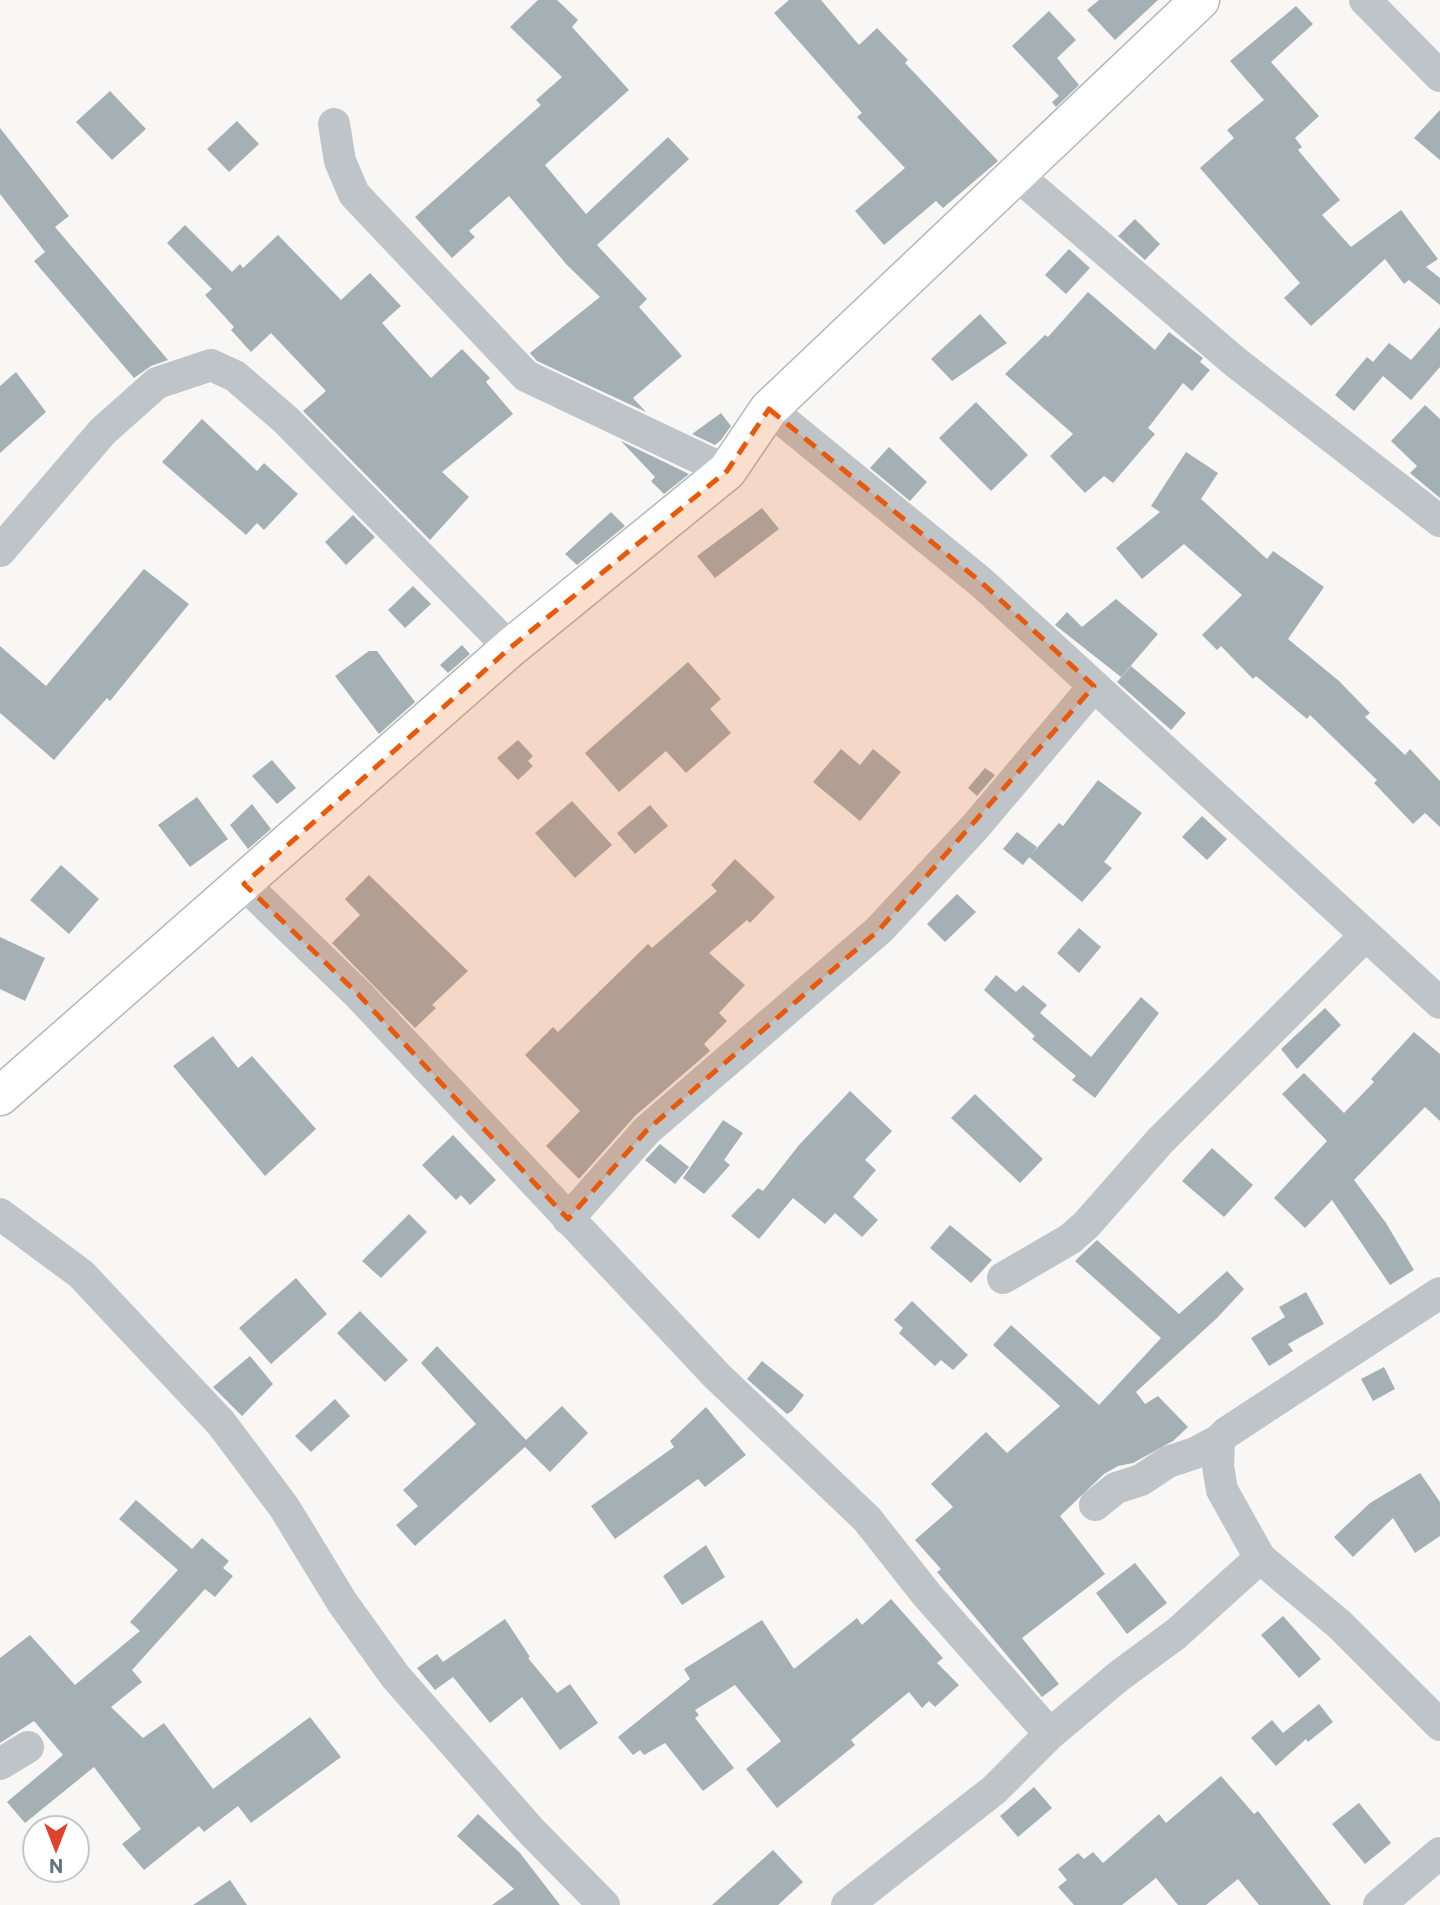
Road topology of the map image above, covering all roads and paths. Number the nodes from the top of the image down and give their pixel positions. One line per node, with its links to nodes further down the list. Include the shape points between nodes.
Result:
1 (1200, 0): 5 (street)
2 (1365, 0): 3 (street)
3 (1440, 76)
4 (334, 124): 7 (street, via 340,161 355,194 526,376)
5 (1016, 174): 6 (street); 8 (street, via 1224,353)
6 (769, 409): 7 (street); 11 (street, via 982,583)
7 (727, 471): 10 (street)
8 (1440, 521)
9 (0, 551): 10 (street, via 103,431 157,383 211,365 235,376 286,420)
10 (510, 648): 12 (street)
11 (1094, 686): 13 (street); 17 (street, via 975,827 879,930 648,1130)
12 (244, 884): 15 (street); 17 (street, via 358,994)
13 (1365, 936): 14 (street); 18 (street, via 1160,1140 1086,1225)
14 (1440, 1003)
15 (0, 1096)
16 (0, 1214): 28 (street, via 81,1274 221,1423 284,1507 342,1602 395,1676 532,1832)
17 (568, 1219): 24 (street, via 717,1376 867,1519 927,1595)
18 (1003, 1278)
19 (1440, 1293): 20 (street)
20 (1219, 1440): 21 (street, via 1116,1488); 22 (street, via 1217,1466 1223,1490)
21 (1094, 1505)
22 (1260, 1558): 23 (street, via 1339,1624); 24 (street, via 1176,1634)
23 (1440, 1725)
24 (1050, 1734): 29 (street, via 994,1790)
25 (28, 1747): 26 (street)
26 (0, 1764)
27 (1440, 1853): 30 (street)
28 (604, 1905)
29 (847, 1905)
30 (1379, 1905)

